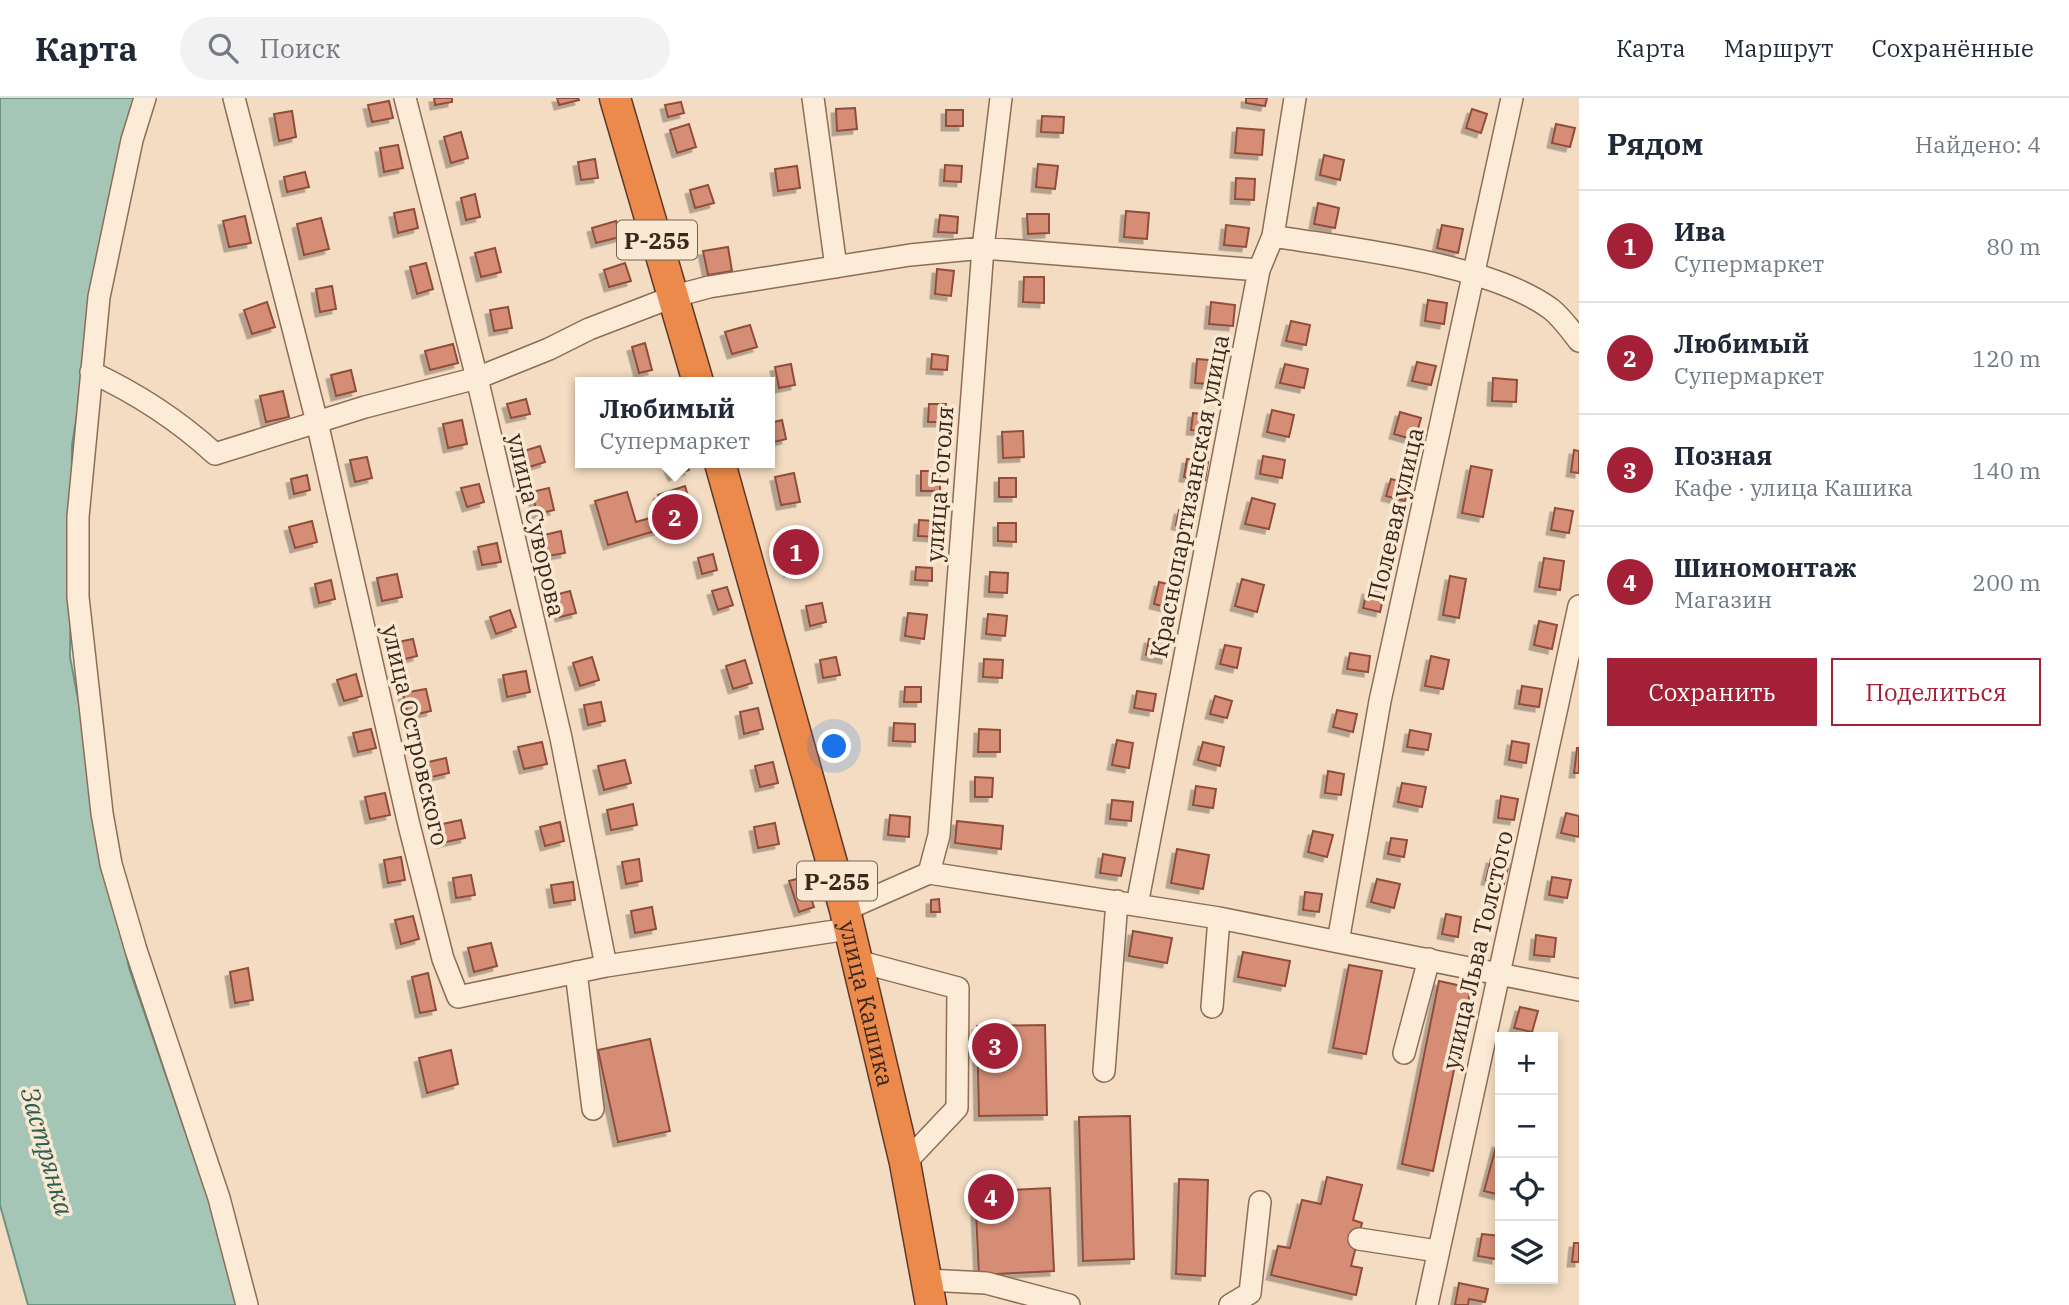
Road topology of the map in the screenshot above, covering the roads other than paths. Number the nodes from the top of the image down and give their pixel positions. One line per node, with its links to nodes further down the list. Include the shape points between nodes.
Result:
1 (145, 98): 16 (street, via 99,297)
2 (234, 98): 19 (street, улица Островского)
3 (404, 98): 18 (street, улица Суворова)
4 (615, 98): 14 (highway, Р-255)
5 (813, 98): 11 (street)
6 (1001, 98): 10 (street, улица Гоголя)
7 (1295, 98): 9 (street, Краснопартизанская улица)
8 (1512, 98): 13 (street, Полевая улица)
9 (1273, 236): 12 (street, Краснопартизанская улица); 13 (street)
10 (982, 248): 11 (street); 12 (street); 23 (street, улица Гоголя, via 939,835)
11 (836, 267): 14 (street)
12 (1259, 270): 24 (street, Краснопартизанская улица)
13 (1476, 274): 15 (street, via 1549,307); 27 (street, Полевая улица, via 1381,701)
14 (675, 296): 17 (highway, Р-255); 18 (street)
15 (1579, 341)
16 (91, 372): 19 (street, via 181,422 215,454); 43 (street, via 78,517 78,597 102,813 111,864 136,950 219,1198)
17 (697, 377)
18 (477, 378): 19 (street); 30 (street, улица Суворова, via 561,738)
19 (317, 422): 31 (street, улица Островского, via 409,825 443,959 458,997)
20 (721, 468): 26 (highway, улица Кашика / Р-255)
21 (1579, 606): 22 (street, улица Льва Толстого)
22 (1576, 635): 32 (street, улица Льва Толстого)
23 (929, 873): 24 (street); 26 (street, улица Островского)
24 (1127, 903): 25 (street); 36 (street, Краснопартизанская улица)
25 (1219, 918): 27 (street); 34 (street)
26 (847, 919): 29 (highway, улица Кашика / Р-255); 30 (street, улица Островского)
27 (1338, 942): 28 (street)
28 (1429, 959): 32 (street); 35 (street)
29 (857, 961): 38 (highway, улица Кашика / Р-255); 38 (street, via 958,988 957,1108)
30 (606, 966): 31 (street, улица Островского)
31 (576, 972): 37 (street)
32 (1501, 975): 33 (street); 41 (street, улица Льва Толстого)
33 (1579, 990)
34 (1212, 1007)
35 (1404, 1053)
36 (1104, 1071)
37 (593, 1110)
38 (905, 1163): 42 (highway, улица Кашика / Р-255)
39 (1260, 1202): 45 (street, via 1250,1293)
40 (1359, 1239): 41 (street)
41 (1437, 1251): 46 (street, улица Льва Толстого)
42 (929, 1292): 44 (street, via 986,1283)
43 (247, 1305)
44 (1069, 1305)
45 (1230, 1305)
46 (1427, 1305)

